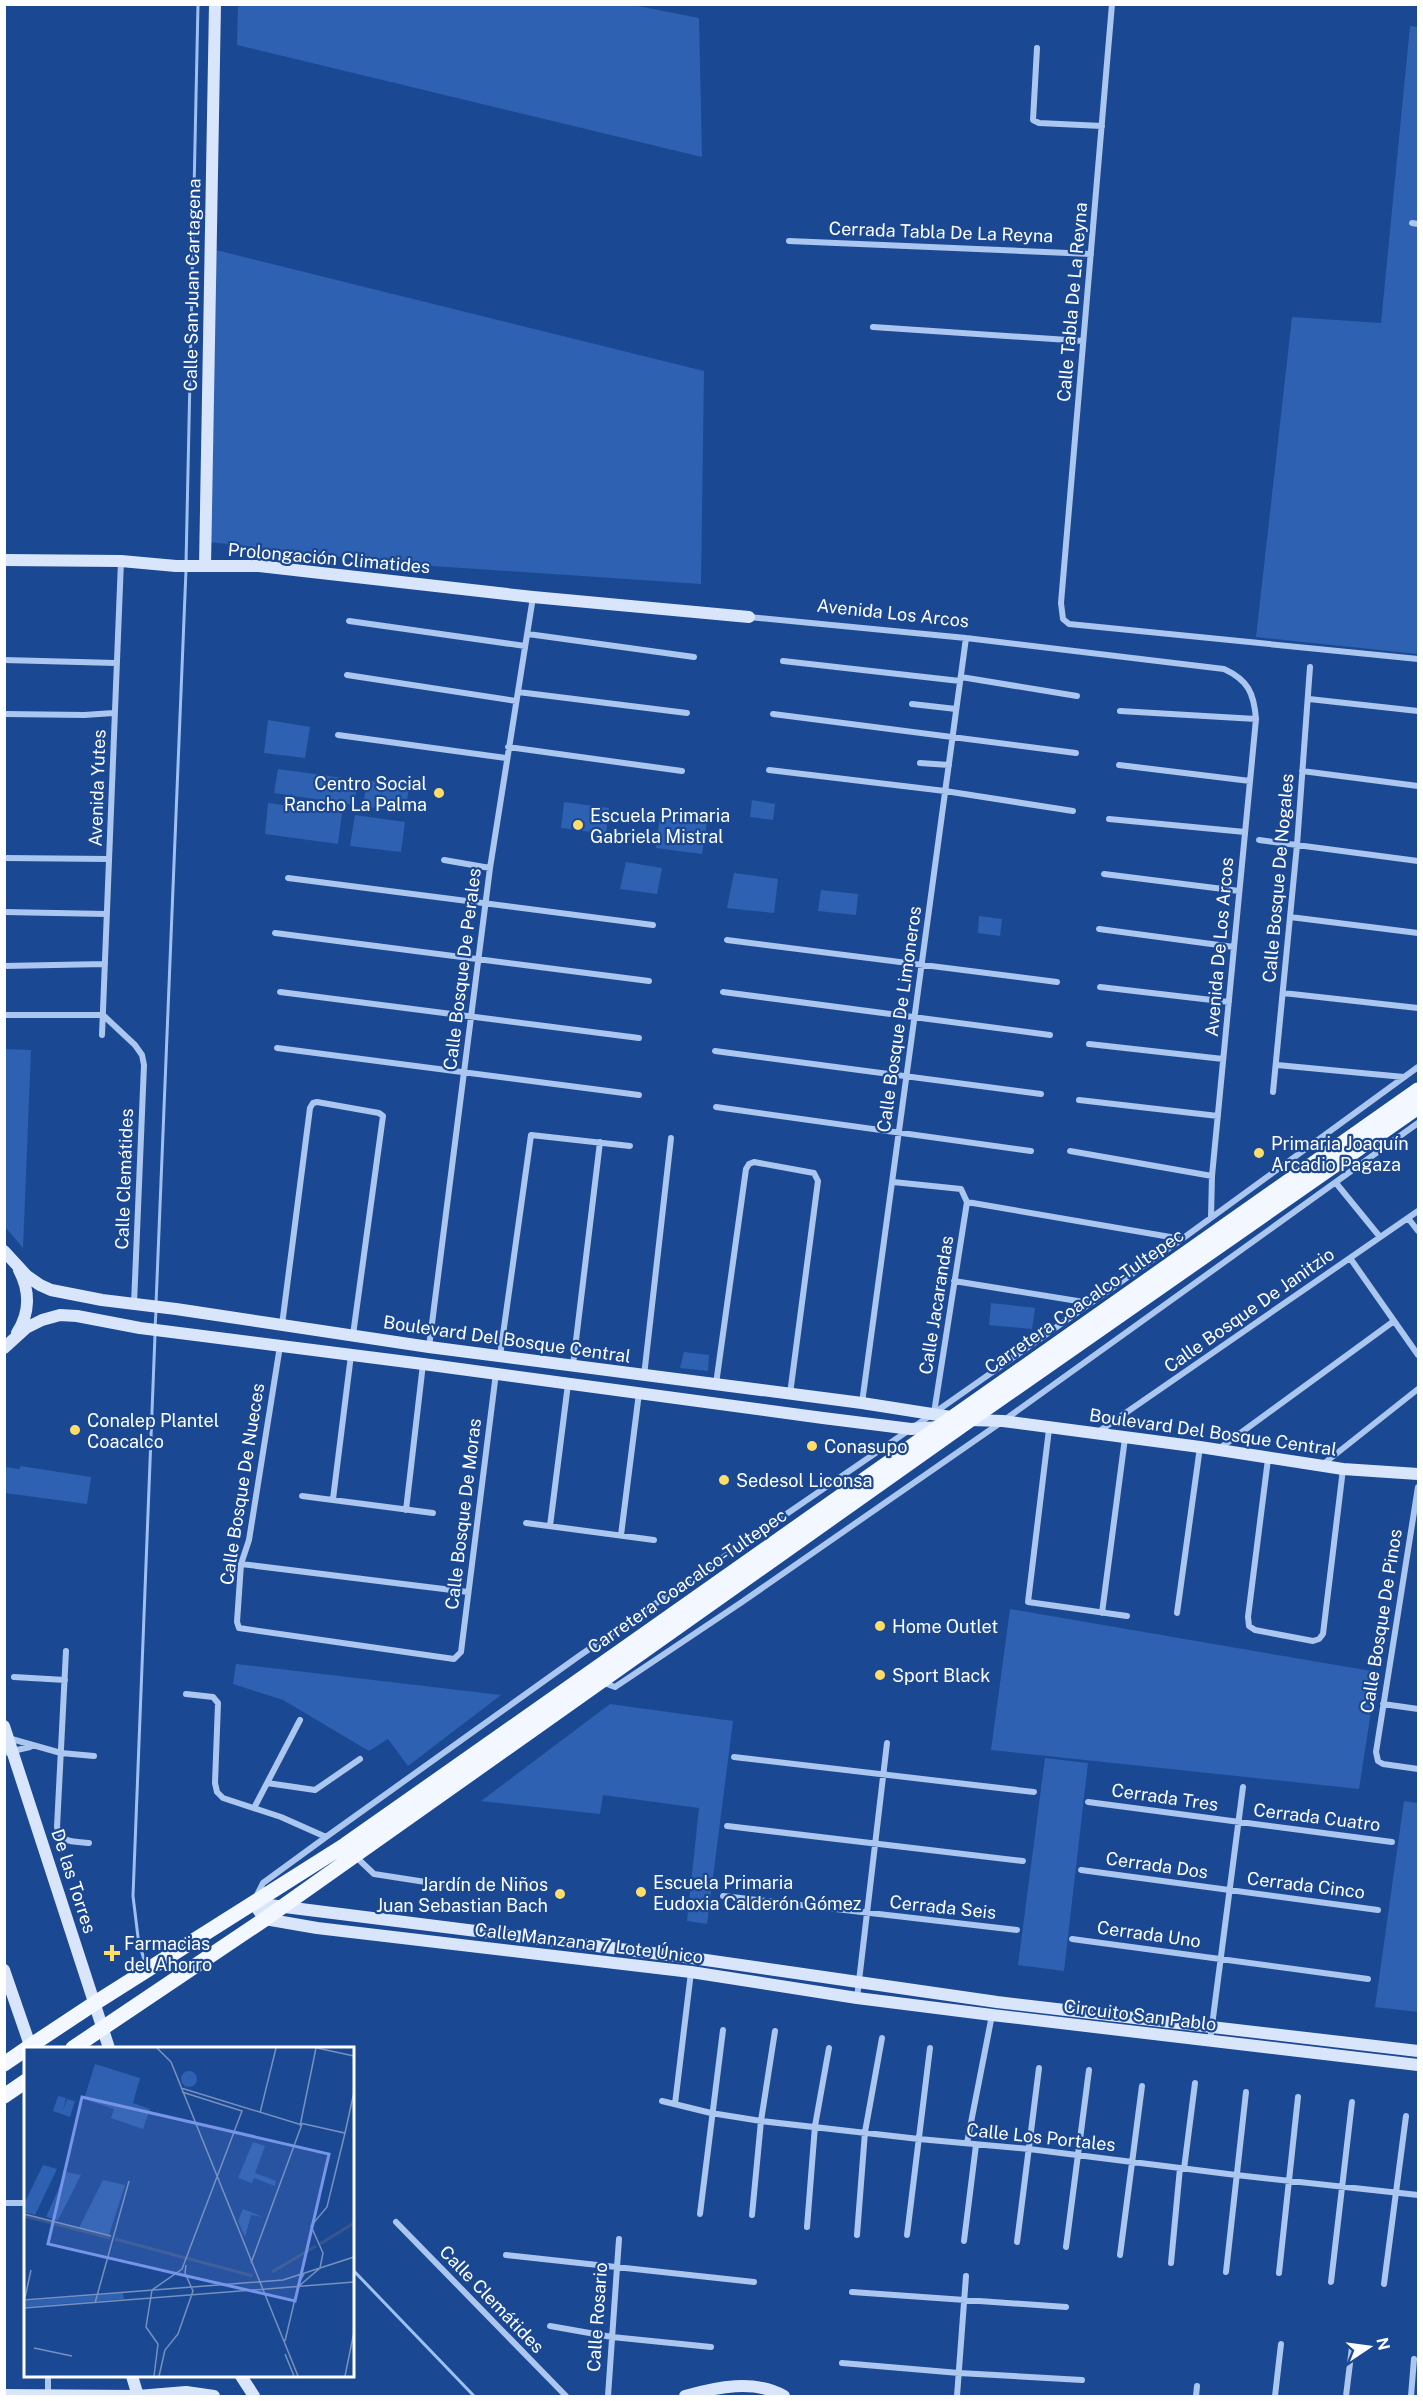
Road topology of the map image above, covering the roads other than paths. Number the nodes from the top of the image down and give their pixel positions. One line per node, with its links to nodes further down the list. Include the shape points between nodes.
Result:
1 (215, 4): 11 (street, Calle San Juan Cartagena)
2 (1112, 4): 4 (street, Calle Tabla De La Reyna)
3 (1037, 48): 4 (street, via 1033,120)
4 (1102, 126): 6 (street, Calle Tabla De La Reyna)
5 (789, 241): 6 (street, Cerrada Tabla De La Reyna)
6 (1091, 254): 8 (street, Calle Tabla De La Reyna)
7 (873, 327): 8 (street)
8 (1083, 341): 19 (street, Calle Tabla De La Reyna, via 1061,603 1063,619 1069,624)
9 (4, 560): 10 (street, Prolongación Climatides)
10 (121, 561): 11 (street, Prolongación Climatides); 22 (street, Avenida Yutes)
11 (200, 566): 12 (street, Prolongación Climatides, via 259,566)
12 (533, 597): 13 (street, Avenida Los Arcos); 15 (street, Calle Bosque De Perales)
13 (749, 616): 16 (street, Avenida Los Arcos)
14 (349, 621): 17 (street)
15 (528, 634): 17 (street, Calle Bosque De Perales); 18 (street)
16 (966, 638): 25 (street, Calle Bosque De Limoneros); 26 (street, Avenida Los Arcos, via 1224,669)
17 (525, 646): 27 (street, Calle Bosque De Perales)
18 (694, 657)
19 (1419, 659)
20 (4, 660): 22 (street)
21 (783, 661): 25 (street)
22 (116, 663): 35 (street, Avenida Yutes)
23 (1310, 667): 29 (street, Calle Bosque De Nogales)
24 (347, 675): 30 (street)
25 (960, 679): 28 (street); 32 (street, Calle Bosque De Limoneros)
26 (1245, 682): 39 (street, Avenida De Los Arcos, via 1254,700)
27 (518, 692): 30 (street, Calle Bosque De Perales); 36 (street)
28 (1077, 696)
29 (1309, 699): 34 (street); 50 (street, Calle Bosque De Nogales)
30 (516, 701): 42 (street, Calle Bosque De Perales)
31 (912, 704): 32 (street)
32 (956, 709): 41 (street, Calle Bosque De Limoneros)
33 (1120, 711): 39 (street)
34 (1419, 711)
35 (114, 713): 37 (street); 60 (street, Avenida Yutes)
36 (687, 713)
37 (4, 714)
38 (773, 714): 41 (street)
39 (1256, 719): 51 (street, Avenida De Los Arcos)
40 (338, 735): 44 (street)
41 (953, 736): 43 (street); 46 (street, Calle Bosque De Limoneros)
42 (508, 747): 44 (street, Calle Bosque De Perales); 49 (street)
43 (1076, 753)
44 (506, 758): 63 (street, Calle Bosque De Perales)
45 (920, 763): 46 (street)
46 (949, 765): 53 (street, Calle Bosque De Limoneros)
47 (1119, 765): 51 (street)
48 (769, 770): 53 (street)
49 (682, 771)
50 (1302, 771): 52 (street); 58 (street, Calle Bosque De Nogales)
51 (1250, 781): 56 (street, Avenida De Los Arcos)
52 (1419, 786)
53 (945, 791): 54 (street); 79 (street, Calle Bosque De Limoneros)
54 (1073, 811)
55 (1110, 819): 56 (street)
56 (1245, 832): 66 (street, Avenida De Los Arcos)
57 (1259, 840): 58 (street)
58 (1297, 845): 62 (street); 70 (street, Calle Bosque De Nogales)
59 (4, 858): 60 (street)
60 (109, 859): 69 (street, Avenida Yutes)
61 (444, 860): 63 (street)
62 (1419, 861)
63 (490, 868): 67 (street, Calle Bosque De Perales)
64 (1104, 874): 66 (street)
65 (288, 878): 67 (street)
66 (1239, 891): 76 (street, Avenida De Los Arcos)
67 (485, 904): 71 (street); 77 (street, Calle Bosque De Perales)
68 (4, 912): 69 (street)
69 (107, 914): 78 (street, Avenida Yutes)
70 (1290, 916): 74 (street); 86 (street, Calle Bosque De Nogales)
71 (653, 925)
72 (1099, 929): 76 (street)
73 (275, 933): 77 (street)
74 (1419, 933)
75 (727, 940): 79 (street)
76 (1234, 947): 87 (street, Avenida De Los Arcos)
77 (478, 959): 81 (street); 91 (street, Calle Bosque De Perales)
78 (105, 964): 80 (street); 90 (street, Avenida Yutes)
79 (921, 965): 82 (street); 92 (street, Calle Bosque De Limoneros)
80 (4, 966)
81 (649, 981)
82 (1057, 982)
83 (1100, 987): 87 (street)
84 (280, 992): 91 (street)
85 (723, 992): 92 (street)
86 (1283, 993): 88 (street); 100 (street, Calle Bosque De Nogales)
87 (1229, 1002): 99 (street, Avenida De Los Arcos)
88 (1419, 1008)
89 (4, 1015): 90 (street)
90 (103, 1015): 93 (street, Avenida Yutes); 135 (street, Calle Clemátides, via 122,1030 142,1055 144,1065)
91 (471, 1017): 95 (street); 102 (street, Calle Bosque De Perales)
92 (914, 1017): 94 (street); 103 (street, Calle Bosque De Limoneros)
93 (102, 1035)
94 (1050, 1035)
95 (639, 1038)
96 (1089, 1044): 99 (street)
97 (277, 1048): 102 (street)
98 (715, 1051): 103 (street)
99 (1223, 1059): 112 (street, Avenida De Los Arcos)
100 (1277, 1065): 104 (street); 106 (street, Calle Bosque De Nogales)
101 (1419, 1067): 104 (street)
102 (464, 1072): 108 (street); 143 (street, Calle Bosque De Perales)
103 (906, 1077): 107 (street); 114 (street, Calle Bosque De Limoneros)
104 (1405, 1077): 125 (street)
105 (1419, 1090): 162 (main road, Carretera Coacalco-Tultepec)
106 (1273, 1092)
107 (1041, 1094)
108 (639, 1095)
109 (1079, 1100): 112 (street)
110 (716, 1107): 114 (street)
111 (1419, 1107): 162 (main road, Carretera Coacalco-Tultepec)
112 (1218, 1116): 120 (street, Avenida De Los Arcos)
113 (1419, 1123): 122 (street)
114 (899, 1133): 118 (street); 121 (street, Calle Bosque De Limoneros)
115 (671, 1138): 151 (street)
116 (600, 1142): 117 (street); 146 (street, via 535,1134 529,1140); 149 (street)
117 (630, 1146)
118 (1030, 1151)
119 (1070, 1151): 120 (street)
120 (1212, 1176): 125 (street, Avenida De Los Arcos)
121 (893, 1182): 123 (street, via 962,1190); 159 (street, Calle Bosque De Limoneros)
122 (1336, 1183): 128 (street); 163 (street)
123 (967, 1202): 129 (street); 133 (street, Calle Jacarandas)
124 (1419, 1211): 126 (street, Calle Bosque De Janitzio)
125 (1210, 1217): 129 (street)
126 (1408, 1218): 127 (street); 128 (street, Calle Bosque De Janitzio)
127 (1419, 1231)
128 (1380, 1238): 131 (street, Calle Bosque De Janitzio)
129 (1182, 1239): 134 (street)
130 (4, 1251): 132 (street)
131 (1350, 1258): 136 (street); 166 (street, Calle Bosque De Janitzio)
132 (16, 1264): 135 (street, Boulevard Del Bosque Central, via 27,1276 51,1290); 141 (street, via 25,1283 28,1304 23,1324)
133 (954, 1281): 134 (street); 161 (street, Calle Jacarandas)
134 (1090, 1303): 161 (street)
135 (138, 1305): 137 (street, Boulevard Del Bosque Central)
136 (1394, 1321): 145 (street); 169 (street)
137 (254, 1322): 138 (street, Boulevard Del Bosque Central); 140 (street)
138 (282, 1325): 139 (street, Boulevard Del Bosque Central); 139 (street, via 310,1108 318,1102 383,1116)
139 (353, 1336): 143 (street, Boulevard Del Bosque Central)
140 (252, 1341): 141 (street, Boulevard Del Bosque Central, via 60,1315 26,1328); 142 (street, Boulevard Del Bosque Central)
141 (8, 1345)
142 (280, 1346): 144 (street, Boulevard Del Bosque Central); 183 (street, Calle Bosque De Nueces, via 249,1540)
143 (429, 1347): 146 (street, Boulevard Del Bosque Central)
144 (351, 1355): 148 (street, Boulevard Del Bosque Central); 176 (street)
145 (1419, 1355)
146 (500, 1356): 147 (street, Boulevard Del Bosque Central)
147 (532, 1360): 149 (street, Boulevard Del Bosque Central); 152 (street)
148 (423, 1364): 150 (street, Boulevard Del Bosque Central); 177 (street)
149 (573, 1366): 151 (street, Boulevard Del Bosque Central)
150 (496, 1373): 152 (street, Boulevard Del Bosque Central); 184 (street, Calle Bosque De Moras)
151 (644, 1376): 154 (street, Boulevard Del Bosque Central)
152 (530, 1378): 153 (street, Boulevard Del Bosque Central)
153 (568, 1383): 156 (street, Boulevard Del Bosque Central); 180 (street)
154 (716, 1385): 157 (street, Boulevard Del Bosque Central); 157 (street, via 746,1169 754,1162 814,1173 818,1181)
155 (1419, 1389): 171 (street)
156 (639, 1393): 160 (street, Boulevard Del Bosque Central); 181 (street)
157 (790, 1394): 158 (street, Boulevard Del Bosque Central)
158 (825, 1398): 159 (street, Boulevard Del Bosque Central); 160 (street)
159 (862, 1403): 161 (street, Boulevard Del Bosque Central)
160 (823, 1418): 164 (street, Boulevard Del Bosque Central)
161 (937, 1420): 162 (main road, Carretera Coacalco-Tultepec); 164 (street, Boulevard Del Bosque Central); 223 (main road, Carretera Coacalco-Tultepec, via 345,1845)
162 (963, 1420): 163 (street, Boulevard Del Bosque Central); 192 (main road, Carretera Coacalco-Tultepec)
163 (1003, 1421): 165 (street, Boulevard Del Bosque Central); 192 (street, via 615,1687)
164 (911, 1429): 213 (street, via 579,1656)
165 (1049, 1429): 166 (street, Boulevard Del Bosque Central); 185 (street, via 1027,1600)
166 (1096, 1433): 167 (street, Boulevard Del Bosque Central)
167 (1125, 1438): 168 (street, Boulevard Del Bosque Central); 185 (street)
168 (1200, 1447): 169 (street, Boulevard Del Bosque Central); 186 (street)
169 (1217, 1451): 170 (street, Boulevard Del Bosque Central)
170 (1268, 1459): 171 (street, Boulevard Del Bosque Central); 172 (street, via 1249,1626 1313,1641 1323,1634)
171 (1321, 1465): 172 (street, Boulevard Del Bosque Central)
172 (1342, 1469): 173 (street, Boulevard Del Bosque Central)
173 (1419, 1474)
174 (1419, 1487): 194 (street, Calle Bosque De Pinos)
175 (302, 1496): 176 (street)
176 (333, 1499): 177 (street)
177 (406, 1510): 178 (street)
178 (433, 1513)
179 (526, 1523): 180 (street)
180 (550, 1526): 181 (street)
181 (621, 1535): 182 (street)
182 (654, 1540)
183 (241, 1564): 184 (street); 188 (street, Calle Bosque De Nueces, via 239,1628)
184 (468, 1592): 188 (street, Calle Bosque De Moras, via 461,1652 454,1659)
185 (1102, 1613): 187 (street)
186 (1177, 1613)
187 (1127, 1617)
188 (349, 1646)
189 (66, 1652): 191 (street)
190 (14, 1677): 191 (street)
191 (65, 1680): 200 (street)
192 (600, 1682): 217 (main road, Carretera Coacalco-Tultepec)
193 (186, 1694): 210 (street, via 217,1699 218,1792 223,1798)
194 (1383, 1704): 195 (street); 204 (street, Calle Bosque De Pinos, via 1378,1761)
195 (1419, 1709)
196 (300, 1720): 206 (street)
197 (7, 1741): 199 (street); 199 (street); 238 (street, De las Torres)
198 (887, 1743): 205 (street)
199 (32, 1746): 200 (street)
200 (61, 1753): 201 (street); 215 (street, via 59,1836 65,1841)
201 (94, 1756)
202 (734, 1757): 205 (street)
203 (360, 1759): 206 (street, via 315,1790)
204 (1419, 1769)
205 (882, 1775): 208 (street); 216 (street)
206 (267, 1783): 210 (street)
207 (1243, 1787): 211 (street)
208 (1034, 1792)
209 (1088, 1802): 211 (street, Cerrada Tres)
210 (254, 1808): 213 (street)
211 (1238, 1822): 214 (street, Cerrada Cuatro); 221 (street)
212 (727, 1826): 216 (street)
213 (326, 1837): 223 (street, via 263,1883)
214 (1392, 1842)
215 (88, 1843)
216 (875, 1845): 218 (street); 226 (street)
217 (354, 1855): 220 (street, via 379,1876); 224 (main road, Carretera Coacalco-Tultepec)
218 (1023, 1861)
219 (1081, 1870): 221 (street, Cerrada Dos)
220 (445, 1885)
221 (1229, 1890): 225 (street, Cerrada Cinco); 230 (street)
222 (723, 1896): 226 (street)
223 (253, 1903): 224 (street, Calle Manzana 7 Lote Único); 227 (street); 238 (main road, Carretera Coacalco-Tultepec)
224 (280, 1907): 227 (main road, Carretera Coacalco-Tultepec); 231 (street, Calle Manzana 7 Lote Único)
225 (1378, 1910)
226 (866, 1914): 228 (street, Cerrada Seis); 236 (street)
227 (265, 1919): 233 (street, Calle Manzana 7 Lote Único, via 317,1929); 241 (main road, Carretera Coacalco-Tultepec)
228 (1017, 1930)
229 (1072, 1939): 230 (street, Cerrada Uno)
230 (1221, 1960): 234 (street); 242 (street)
231 (753, 1967): 235 (street); 236 (street, Calle Manzana 7 Lote Único)
232 (4, 1970): 248 (street)
233 (691, 1972): 235 (street, Calle Manzana 7 Lote Único); 268 (street)
234 (1368, 1979)
235 (750, 1982): 237 (street, Calle Manzana 7 Lote Único)
236 (859, 1983): 237 (street); 240 (street, Circuito San Pablo)
237 (857, 1998): 239 (street, Circuito San Pablo)
238 (95, 2003): 241 (street, De las Torres); 249 (main road, Carretera Coacalco-Tultepec)
239 (992, 2016): 245 (street, Circuito San Pablo); 275 (street)
240 (1130, 2018): 242 (street, Circuito San Pablo); 245 (street)
241 (103, 2028): 250 (main road, Carretera Coacalco-Tultepec); 251 (street, De las Torres)
242 (1212, 2028): 247 (street); 255 (street, Circuito San Pablo)
243 (723, 2030): 269 (street)
244 (774, 2031): 271 (street)
245 (1127, 2032): 247 (street, Circuito San Pablo)
246 (882, 2038): 273 (street)
247 (1210, 2042): 257 (street, Circuito San Pablo)
248 (28, 2047)
249 (29, 2047)
250 (76, 2047)
251 (108, 2047)
252 (829, 2048): 272 (street)
253 (930, 2049): 274 (street)
254 (24, 2051): 256 (main road, Carretera Coacalco-Tultepec)
255 (1419, 2051)
256 (4, 2064)
257 (1419, 2066)
258 (1039, 2068): 277 (street)
259 (1089, 2070): 278 (street)
260 (24, 2082): 264 (main road)
261 (1195, 2083): 280 (street)
262 (1142, 2086): 279 (street)
263 (1246, 2092): 281 (street)
264 (4, 2096)
265 (1299, 2097): 282 (street)
266 (662, 2101): 268 (street, Calle Los Portales)
267 (1352, 2102): 283 (street)
268 (675, 2104): 269 (street, Calle Los Portales)
269 (711, 2113): 271 (street, Calle Los Portales); 288 (street)
270 (1406, 2116): 284 (street)
271 (761, 2121): 272 (street, Calle Los Portales); 289 (street)
272 (815, 2126): 273 (street, Calle Los Portales); 291 (street)
273 (865, 2132): 274 (street, Calle Los Portales); 292 (street)
274 (919, 2139): 275 (street, Calle Los Portales); 293 (street)
275 (967, 2143): 276 (street, Calle Los Portales)
276 (976, 2145): 277 (street, Calle Los Portales); 295 (street)
277 (1029, 2149): 278 (street, Calle Los Portales); 296 (street)
278 (1078, 2155): 279 (street, Calle Los Portales); 297 (street)
279 (1132, 2162): 280 (street, Calle Los Portales); 299 (street)
280 (1182, 2169): 281 (street, Calle Los Portales); 300 (street)
281 (1236, 2175): 282 (street, Calle Los Portales); 302 (street)
282 (1288, 2180): 283 (street, Calle Los Portales); 303 (street)
283 (1342, 2186): 284 (street, Calle Los Portales); 306 (street)
284 (1394, 2192): 285 (street, Calle Los Portales); 307 (street)
285 (1419, 2195)
286 (4, 2203): 287 (street)
287 (24, 2203)
288 (700, 2214)
289 (752, 2215)
290 (396, 2222): 332 (street, Calle Clemátides)
291 (807, 2227)
292 (857, 2235)
293 (907, 2235)
294 (618, 2239): 301 (street, Calle Rosario)
295 (963, 2241)
296 (1017, 2242)
297 (1066, 2247)
298 (506, 2255): 301 (street)
299 (1120, 2255)
300 (1171, 2264)
301 (615, 2267): 305 (street); 312 (street, Calle Rosario)
302 (1226, 2272)
303 (1279, 2273)
304 (966, 2276): 309 (street)
305 (754, 2282)
306 (1331, 2282)
307 (1384, 2284)
308 (852, 2292): 309 (street)
309 (964, 2300): 310 (street); 318 (street)
310 (1066, 2307)
311 (550, 2326): 312 (street)
312 (612, 2337): 314 (street); 333 (street, Calle Rosario)
313 (1281, 2344): 337 (street)
314 (711, 2347)
315 (1352, 2347): 338 (street)
316 (1414, 2360): 339 (street)
317 (842, 2363): 318 (street)
318 (959, 2373): 322 (street); 335 (street)
319 (48, 2377): 326 (street)
320 (132, 2377): 328 (street)
321 (243, 2377): 331 (street)
322 (1082, 2380)
323 (1197, 2386): 336 (street)
324 (704, 2394): 329 (street, via 723,2386 746,2386); 334 (street)
325 (4, 2395): 326 (street)
326 (48, 2396): 327 (street)
327 (108, 2396): 328 (street)
328 (138, 2396): 330 (street, via 186,2392)
329 (782, 2396)
330 (214, 2397)
331 (254, 2397)
332 (566, 2397)
333 (608, 2397)
334 (686, 2397)
335 (957, 2397)
336 (1196, 2397)
337 (1275, 2397)
338 (1346, 2397)
339 (1411, 2397)

